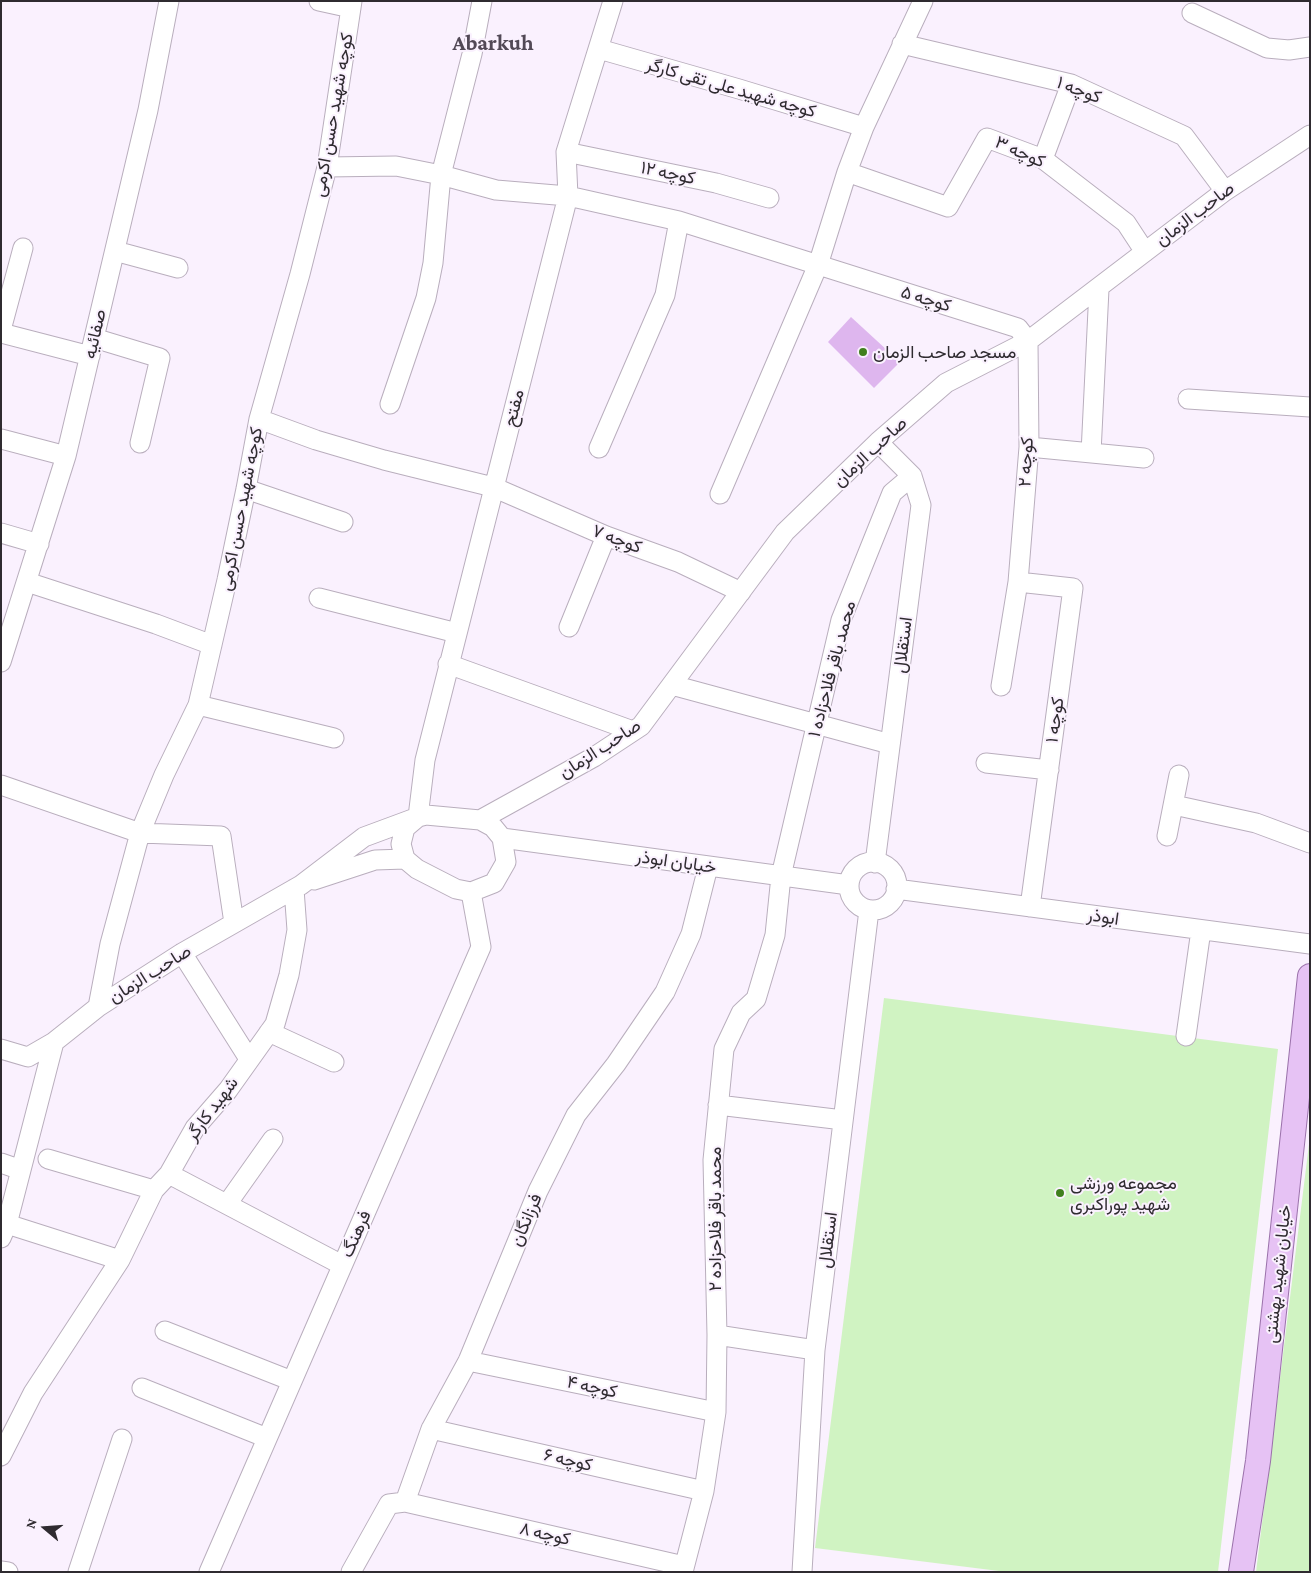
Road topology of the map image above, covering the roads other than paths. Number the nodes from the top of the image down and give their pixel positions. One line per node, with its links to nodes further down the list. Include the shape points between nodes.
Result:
1 (169, 1): 24 (street, صفائیه)
2 (319, 1): 6 (street)
3 (482, 1): 18 (street, via 472,54)
4 (613, 1): 10 (street, مفتح)
5 (916, 2): 8 (street)
6 (352, 5): 16 (street, کوچه شهید حسن اکرمی)
7 (1192, 13): 9 (street, via 1267,48 1289,50)
8 (902, 44): 11 (street, کوچه ۱); 12 (street)
9 (1310, 46)
10 (599, 49): 12 (street, کوچه شهید علی تقی کارگر); 14 (street, مفتح)
11 (1071, 84): 15 (street); 19 (street, کوچه ۱, via 1184,136)
12 (864, 127): 17 (street)
13 (1310, 134): 19 (street, صاحب الزمان)
14 (566, 152): 20 (street, مفتح); 21 (street, کوچه ۱۲, via 716,183)
15 (1043, 159): 17 (street, کوچه ۳, via 987,138 948,207); 25 (street, کوچه ۳, via 1126,223)
16 (326, 167): 18 (street, کوچه ۵, via 396,166); 35 (street, کوچه شهید حسن اکرمی)
17 (847, 172): 26 (street)
18 (440, 175): 20 (street, کوچه ۵, via 496,190); 33 (street, via 433,263 426,298)
19 (1225, 191): 25 (street, صاحب الزمان)
20 (568, 196): 22 (street, کوچه ۵); 45 (street, مفتح)
21 (770, 198)
22 (679, 221): 26 (street, کوچه ۵); 40 (street, via 665,295)
23 (23, 248): 29 (street)
24 (115, 251): 27 (street); 31 (street, صفائیه)
25 (1145, 252): 28 (street, صاحب الزمان)
26 (818, 266): 30 (street, کوچه ۵, via 1018,328); 47 (street)
27 (178, 268)
28 (1099, 288): 30 (street, صاحب الزمان); 41 (street)
29 (1, 331): 31 (street)
30 (1028, 342): 37 (street, صاحب الزمان, via 946,383); 39 (street, کوچه ۲)
31 (92, 347): 38 (street, via 160,358); 42 (street, صفائیه)
32 (1188, 399): 34 (street)
33 (390, 404)
34 (1310, 407)
35 (259, 419): 45 (street, کوچه ۷, via 384,460); 46 (street, کوچه شهید حسن اکرمی)
36 (1, 439): 42 (street)
37 (878, 442): 44 (street, استقلال); 54 (street, صاحب الزمان, via 785,532)
38 (140, 443)
39 (1028, 447): 41 (street); 53 (street, کوچه ۲)
40 (599, 448)
41 (1091, 453): 43 (street)
42 (66, 456): 51 (street, صفائیه)
43 (1144, 458)
44 (912, 476): 64 (street, محمد باقر فلاحزاده ۱, via 892,493 841,620); 67 (street, استقلال, via 921,505)
45 (493, 487): 50 (street, کوچه ۷); 57 (street, مفتح)
46 (246, 490): 48 (street); 58 (street, کوچه شهید حسن اکرمی)
47 (720, 494)
48 (343, 522)
49 (1, 533): 51 (street)
50 (606, 536): 54 (street, کوچه ۷, via 678,562); 56 (street)
51 (39, 544): 52 (street, صفائیه)
52 (27, 582): 58 (street); 59 (street, صفائیه)
53 (1018, 582): 62 (street, کوچه ۲); 69 (street, کوچه ۱, via 1073,588)
54 (741, 592): 61 (street, صاحب الزمان)
55 (318, 598): 57 (street)
56 (569, 628)
57 (456, 633): 60 (street, مفتح)
58 (212, 644): 63 (street, کوچه شهید حسن اکرمی)
59 (1, 660)
60 (448, 664): 65 (street); 73 (street, مفتح, via 425,760)
61 (672, 685): 64 (street); 65 (street, صاحب الزمان, via 641,726)
62 (1001, 686)
63 (198, 705): 66 (street); 75 (street, کوچه شهید حسن اکرمی)
64 (817, 725): 67 (street); 82 (street, محمد باقر فلاحزاده ۱)
65 (633, 731): 74 (street, صاحب الزمان, via 594,757)
66 (334, 738)
67 (890, 744): 80 (street, استقلال)
68 (986, 763): 69 (street)
69 (1049, 770): 87 (street, کوچه ۱)
70 (1179, 775): 72 (street)
71 (1, 786): 75 (street)
72 (1174, 805): 76 (street); 78 (street, via 1256,823)
73 (418, 817): 74 (street, via 434,815); 79 (street, via 405,828 401,844); 84 (street, via 364,837)
74 (480, 820): 77 (street, via 493,827)
75 (140, 833): 89 (street, via 221,836); 94 (street, کوچه شهید حسن اکرمی, via 110,944)
76 (1167, 836)
77 (502, 838): 81 (street, خیابان ابوذر); 86 (street, via 506,862 494,883)
78 (1310, 842)
79 (405, 859): 84 (street, via 376,860); 86 (street, via 456,890)
80 (875, 863): 83 (street, via 863,864 852,874); 85 (street, via 891,870)
81 (708, 867): 82 (street, خیابان ابوذر); 117 (street, فرزانگان, via 691,934 665,992 616,1064 576,1115 538,1191)
82 (781, 876): 83 (street, خیابان ابوذر); 102 (street, محمد باقر فلاحزاده ۲, via 775,936 756,999 742,1013 724,1049)
83 (849, 885): 88 (street, via 855,903)
84 (298, 887): 89 (street, صاحب الزمان); 95 (street, شهید کارگر, via 297,930 289,975 275,1024)
85 (896, 889): 87 (street, ابوذر); 88 (street, via 894,898 883,908)
86 (471, 892): 113 (street, فرهنگ, via 481,947)
87 (1030, 907): 90 (street, ابوذر)
88 (869, 910): 103 (street, استقلال)
89 (234, 923): 92 (street, صاحب الزمان)
90 (1201, 930): 91 (street, ابوذر); 96 (street)
91 (1310, 944)
92 (182, 953): 94 (street, صاحب الزمان); 100 (street)
93 (1310, 976): 97 (main road, خیابان شهید بهشتی)
94 (98, 1006): 98 (street, صاحب الزمان)
95 (269, 1032): 100 (street, شهید کارگر); 101 (street)
96 (1186, 1036)
97 (1306, 1036): 134 (main road, خیابان شهید بهشتی, via 1258,1461)
98 (54, 1042): 99 (street, صاحب الزمان, via 28,1057); 107 (street)
99 (1, 1049)
100 (249, 1059): 108 (street, شهید کارگر, via 228,1090 194,1128)
101 (334, 1062)
102 (718, 1105): 103 (street); 115 (street, محمد باقر فلاحزاده ۲, via 713,1160)
103 (843, 1120): 116 (street, استقلال)
104 (273, 1139): 110 (street)
105 (48, 1159): 109 (street)
106 (1, 1163): 107 (street)
107 (21, 1170): 111 (street)
108 (168, 1174): 109 (street, شهید کارگر); 110 (street)
109 (154, 1190): 112 (street, شهید کارگر)
110 (227, 1204): 113 (street)
111 (4, 1231): 112 (street)
112 (120, 1260): 124 (street, شهید کارگر, via 33,1393)
113 (342, 1265): 118 (street, فرهنگ)
114 (166, 1331): 118 (street)
115 (717, 1335): 116 (street); 120 (street, محمد باقر فلاحزاده ۲)
116 (815, 1350): 133 (street, استقلال)
117 (468, 1362): 120 (street, کوچه ۴); 121 (street, فرزانگان)
118 (292, 1381): 122 (street, فرهنگ)
119 (142, 1388): 122 (street)
120 (716, 1412): 125 (street, محمد باقر فلاحزاده ۲)
121 (431, 1429): 125 (street, کوچه ۶); 126 (street, فرزانگان)
122 (267, 1438): 131 (street, فرهنگ)
123 (122, 1439): 130 (street)
124 (1, 1456)
125 (704, 1491): 127 (street, محمد باقر فلاحزاده ۲)
126 (405, 1502): 127 (street, کوچه ۸); 132 (street, via 389,1504)
127 (683, 1569)
128 (1, 1571): 129 (street)
129 (8, 1572)
130 (78, 1572)
131 (209, 1572)
132 (351, 1572)
133 (802, 1572)
134 (1242, 1572)

